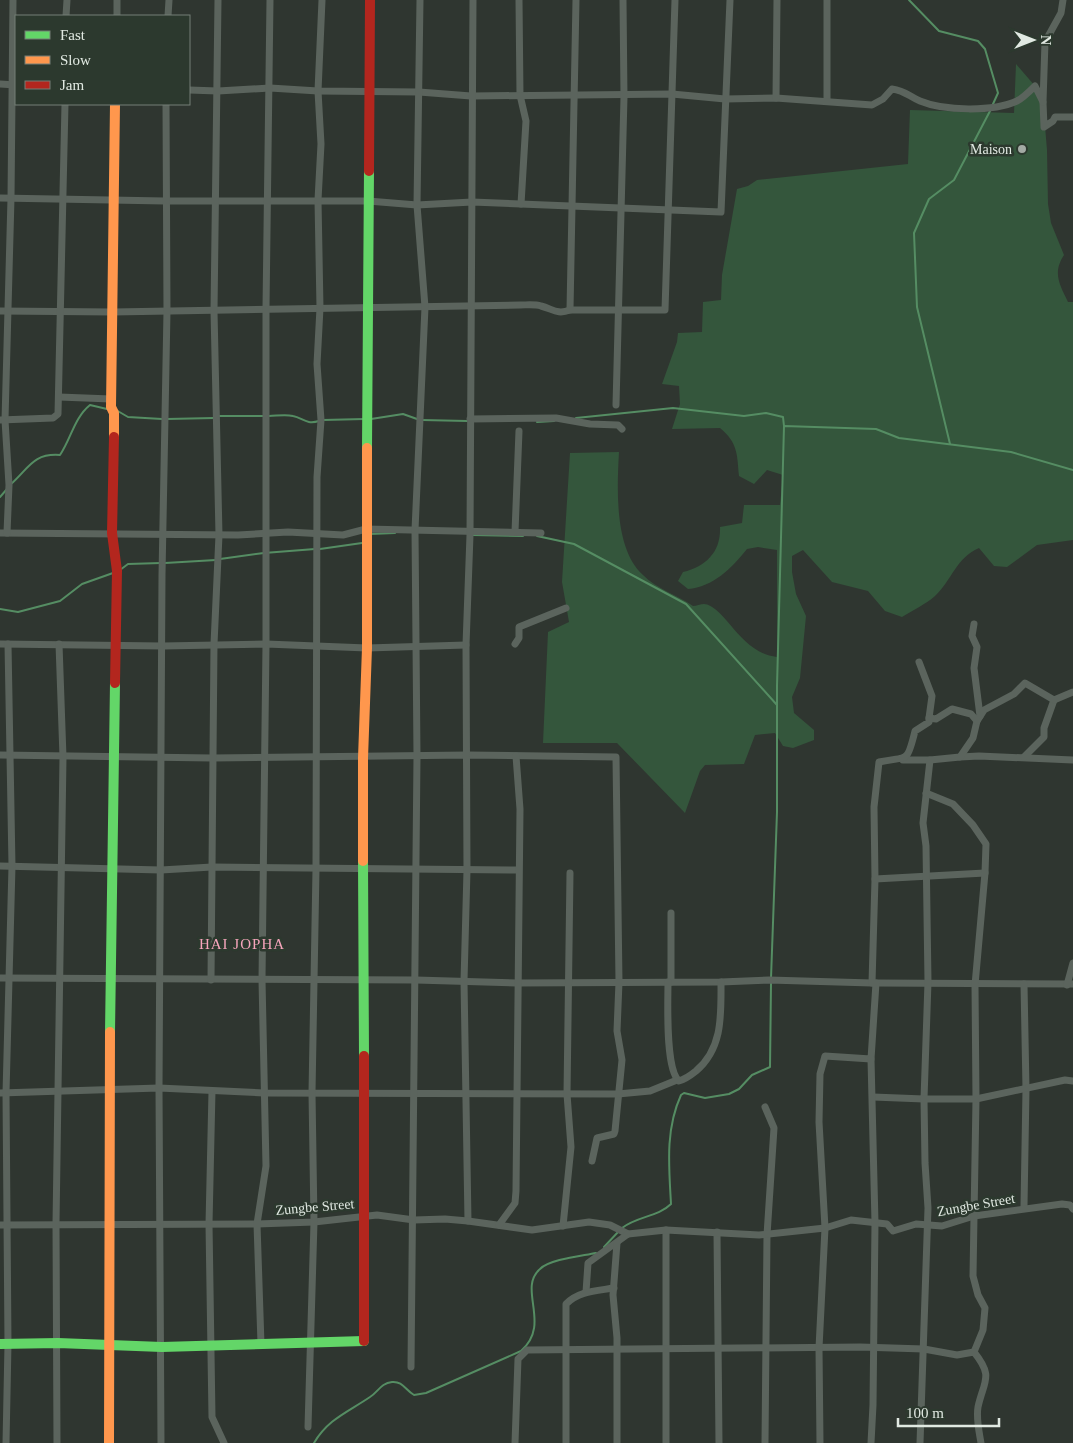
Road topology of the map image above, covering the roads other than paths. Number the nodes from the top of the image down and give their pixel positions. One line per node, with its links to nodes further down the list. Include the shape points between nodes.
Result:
1 (12, 0): 23 (street)
2 (67, 0): 19 (street)
3 (117, 0): 20 (street)
4 (169, 0): 21 (street)
5 (218, 0): 26 (street)
6 (270, 0): 24 (street)
7 (322, 0): 27 (street)
8 (370, 0): 28 (street)
9 (420, 0): 29 (street)
10 (473, 0): 32 (street)
11 (519, 0): 31 (street)
12 (576, 0): 33 (street)
13 (623, 0): 34 (street)
14 (676, 0): 30 (street)
15 (730, 0): 36 (street)
16 (777, 0): 35 (street)
17 (827, 0): 37 (street)
18 (1063, 0): 38 (street, via 1061,13 1045,42)
19 (66, 15)
20 (117, 15)
21 (168, 15)
22 (0, 84): 23 (street)
23 (14, 84): 44 (street)
24 (270, 88): 26 (street); 27 (street); 47 (street)
25 (190, 90): 26 (street)
26 (218, 91): 48 (street)
27 (318, 91): 28 (street); 49 (street, via 321,144)
28 (369, 92): 29 (street); 51 (street)
29 (419, 92): 32 (street); 54 (street)
30 (672, 94): 34 (street); 36 (street); 57 (street)
31 (520, 95): 32 (street); 33 (street); 53 (street, via 526,121)
32 (471, 96): 52 (street)
33 (574, 97): 34 (street); 55 (street)
34 (624, 97): 56 (street)
35 (776, 98): 36 (street); 37 (street)
36 (724, 99): 57 (street, via 721,212)
37 (827, 101): 38 (street, via 872,105 892,89 905,91 919,101 952,109 978,108 1018,101 1035,86)
38 (1043, 102): 42 (street, via 1044,127 1055,117)
39 (65, 105): 45 (street)
40 (115, 105): 46 (street)
41 (166, 105): 50 (street)
42 (1073, 117)
43 (0, 198): 44 (street)
44 (11, 198): 45 (street); 69 (street)
45 (64, 199): 46 (street); 67 (street)
46 (114, 199): 50 (street); 70 (street)
47 (267, 199): 48 (street); 49 (street); 59 (street)
48 (217, 200): 50 (street); 64 (street)
49 (318, 200): 51 (street); 60 (street)
50 (165, 201): 68 (street)
51 (368, 201): 54 (street); 62 (street)
52 (472, 202): 53 (street); 54 (street); 58 (street)
53 (521, 204): 55 (street)
54 (418, 205): 61 (street)
55 (571, 206): 56 (street); 65 (street)
56 (620, 208): 57 (street); 63 (street)
57 (669, 210): 63 (street, via 665,310)
58 (471, 306): 61 (street); 65 (street, via 520,305 542,306 555,312); 74 (street)
59 (266, 308): 60 (street); 64 (street); 86 (street)
60 (320, 308): 62 (street); 88 (street, via 317,364 321,420 317,477)
61 (425, 308): 62 (street); 79 (street)
62 (368, 309): 78 (street)
63 (618, 309): 65 (street); 72 (street)
64 (214, 310): 68 (street); 87 (street)
65 (570, 310)
66 (0, 311): 69 (street)
67 (60, 311): 69 (street); 70 (street); 71 (street)
68 (167, 311): 70 (street); 85 (street)
69 (9, 312): 75 (street)
70 (113, 312): 73 (street)
71 (59, 397): 73 (street); 75 (street, via 57,418)
72 (616, 405)
73 (112, 406): 84 (street)
74 (470, 419): 76 (street, via 556,418 618,425); 80 (street)
75 (3, 420): 82 (street, via 9,485)
76 (622, 429)
77 (520, 431): 81 (street)
78 (366, 529): 79 (street); 88 (street, via 343,535); 101 (street)
79 (415, 530): 80 (street); 97 (street)
80 (470, 532): 81 (street); 98 (street)
81 (515, 532): 83 (street)
82 (4, 533): 84 (street)
83 (541, 533)
84 (112, 534): 85 (street); 96 (street, via 117,571)
85 (164, 534): 87 (street); 99 (street)
86 (265, 534): 87 (street); 88 (street); 94 (street)
87 (219, 535): 93 (street)
88 (318, 535): 100 (street)
89 (566, 608): 95 (street, via 519,627 519,638)
90 (974, 624): 106 (street, via 972,636 977,647 974,668)
91 (4, 644): 92 (street); 108 (street)
92 (59, 644): 96 (street); 113 (street)
93 (214, 644): 94 (street); 99 (street); 119 (street)
94 (266, 644): 100 (street); 115 (street)
95 (515, 644)
96 (116, 645): 99 (street); 110 (street)
97 (415, 645): 98 (street); 101 (street); 111 (street)
98 (466, 645): 109 (street)
99 (162, 646): 114 (street)
100 (317, 647): 101 (street); 116 (street)
101 (368, 648): 120 (street)
102 (919, 662): 105 (street, via 932,696)
103 (1073, 692): 104 (street)
104 (1054, 700): 106 (street, via 1025,682 1014,694 987,707); 118 (street, via 1044,737)
105 (929, 718): 106 (street, via 936,719 952,708); 121 (street, via 929,722 914,731 908,756)
106 (979, 718): 117 (street, via 973,738)
107 (0, 755): 108 (street)
108 (9, 755): 113 (street); 126 (street)
109 (468, 755): 111 (street); 112 (street); 135 (street)
110 (114, 756): 113 (street); 114 (street); 130 (street)
111 (417, 756): 120 (street); 133 (street)
112 (516, 756): 136 (street, via 520,809); 154 (street, via 616,757)
113 (62, 757): 127 (street)
114 (161, 757): 119 (street); 134 (street)
115 (265, 757): 116 (street); 119 (street); 129 (street)
116 (317, 757): 120 (street); 131 (street)
117 (960, 757): 118 (street); 122 (street)
118 (1024, 757): 123 (street)
119 (212, 758): 128 (street)
120 (363, 758): 132 (street)
121 (903, 760): 122 (street); 140 (street, via 879,762 874,799)
122 (930, 760): 124 (street)
123 (1073, 760)
124 (926, 793): 138 (street, via 953,804 973,825 986,844); 139 (street, via 923,823)
125 (0, 866): 126 (street)
126 (12, 866): 127 (street); 144 (street)
127 (61, 866): 130 (street); 145 (street)
128 (212, 867): 129 (street); 134 (street); 149 (street)
129 (265, 868): 131 (street); 150 (street)
130 (113, 869): 134 (street); 146 (street)
131 (316, 869): 132 (street); 148 (street)
132 (364, 869): 133 (street); 152 (street)
133 (416, 869): 135 (street); 151 (street)
134 (161, 870): 147 (street)
135 (467, 870): 136 (street); 153 (street)
136 (518, 870): 158 (street)
137 (570, 873): 159 (street)
138 (985, 873): 139 (street); 162 (street)
139 (926, 876): 140 (street); 157 (street)
140 (875, 879): 160 (street)
141 (671, 913): 155 (street)
142 (1073, 963): 163 (street)
143 (0, 978): 144 (street)
144 (9, 978): 145 (street); 174 (street)
145 (60, 979): 146 (street); 170 (street)
146 (111, 979): 147 (street); 169 (street)
147 (160, 979): 149 (street); 167 (street)
148 (315, 979): 150 (street); 152 (street); 176 (street)
149 (211, 980): 150 (street)
150 (262, 980): 175 (street)
151 (416, 980): 152 (street); 153 (street); 173 (street)
152 (365, 981): 172 (street)
153 (464, 981): 158 (street); 177 (street)
154 (619, 982): 155 (street); 159 (street); 180 (street, via 617,1031 622,1060)
155 (669, 982): 156 (street); 165 (street, via 671,1057)
156 (721, 982): 160 (street); 165 (street, via 720,1025 710,1058 689,1077)
157 (928, 982): 160 (street); 162 (street); 182 (street)
158 (517, 983): 159 (street); 178 (street)
159 (570, 983): 179 (street)
160 (874, 983): 164 (street)
161 (1024, 984): 162 (street); 163 (street); 168 (street)
162 (975, 985): 183 (street)
163 (1070, 985)
164 (871, 1059): 181 (street); 203 (street, via 825,1056 820,1074)
165 (677, 1080): 180 (street, via 650,1091)
166 (1073, 1081): 168 (street)
167 (159, 1088): 169 (street); 171 (street); 193 (street)
168 (1026, 1089): 183 (street); 186 (street)
169 (109, 1091): 170 (street); 196 (street)
170 (58, 1092): 174 (street); 195 (street)
171 (212, 1092): 175 (street); 197 (street)
172 (365, 1092): 173 (street); 176 (street); 188 (street)
173 (415, 1092): 177 (street); 190 (street)
174 (3, 1093): 199 (street)
175 (264, 1093): 176 (street); 198 (street, via 266,1166)
176 (312, 1093): 192 (street)
177 (465, 1094): 178 (street); 191 (street)
178 (517, 1094): 179 (street); 200 (street, via 516,1196 512,1208)
179 (567, 1094): 180 (street); 202 (street, via 571,1147)
180 (618, 1094): 185 (street, via 614,1134 597,1138)
181 (873, 1097): 182 (street); 194 (street)
182 (924, 1099): 183 (street); 201 (street)
183 (976, 1099): 189 (street)
184 (765, 1107): 207 (street, via 774,1128)
185 (592, 1161)
186 (1024, 1206)
187 (1073, 1209): 189 (street, Zungbe Street, via 1062,1204)
188 (365, 1214): 190 (street, Zungbe Street); 192 (street, Zungbe Street); 212 (street, via 364,1342)
189 (974, 1216): 201 (street, Zungbe Street, via 942,1226); 226 (street, via 973,1276 985,1308 983,1330)
190 (414, 1220): 191 (street, Zungbe Street, via 445,1218); 227 (street)
191 (468, 1221): 200 (street, Zungbe Street)
192 (314, 1222): 198 (street, Zungbe Street); 212 (street)
193 (161, 1223): 196 (street, Zungbe Street); 197 (street, Zungbe Street); 217 (street)
194 (875, 1223): 201 (street, Zungbe Street, via 887,1224 893,1231 916,1224); 203 (street, Zungbe Street, via 851,1220); 221 (street)
195 (56, 1224): 196 (street, Zungbe Street); 199 (street, Zungbe Street); 211 (street)
196 (111, 1224): 214 (street)
197 (209, 1224): 198 (street, Zungbe Street); 216 (street)
198 (257, 1224): 215 (street)
199 (3, 1225): 213 (street)
200 (498, 1225): 202 (street, Zungbe Street, via 532,1230)
201 (926, 1225): 222 (street)
202 (563, 1226): 205 (street, Zungbe Street, via 589,1222 610,1225)
203 (825, 1228): 207 (street, Zungbe Street); 220 (street)
204 (666, 1230): 205 (street, Zungbe Street); 206 (street, Zungbe Street); 225 (street)
205 (626, 1232): 208 (street)
206 (717, 1232): 207 (street, Zungbe Street); 218 (street)
207 (767, 1235): 219 (street)
208 (618, 1243): 209 (street); 210 (street, via 588,1263)
209 (614, 1288): 210 (street); 224 (street)
210 (586, 1292): 223 (street, via 566,1304)
211 (58, 1343): 213 (street); 214 (street); 230 (street)
212 (312, 1343): 215 (street); 228 (street)
213 (4, 1344): 229 (street)
214 (108, 1344): 217 (street); 231 (street)
215 (261, 1344): 216 (street)
216 (210, 1345): 217 (street); 233 (street, via 212,1418)
217 (162, 1347): 232 (street)
218 (718, 1348): 219 (street); 225 (street); 238 (street)
219 (765, 1348): 220 (street); 239 (street)
220 (819, 1348): 221 (street); 240 (street)
221 (874, 1348): 222 (street); 241 (street)
222 (924, 1349): 226 (street, via 957,1355); 242 (street)
223 (565, 1350): 224 (street); 234 (street, via 527,1350 518,1360); 235 (street)
224 (617, 1350): 225 (street); 236 (street)
225 (667, 1350): 237 (street)
226 (974, 1352): 243 (street, via 985,1366 988,1377 978,1409)
227 (412, 1367)
228 (308, 1427)
229 (6, 1443)
230 (57, 1443)
231 (109, 1443)
232 (161, 1443)
233 (224, 1443)
234 (515, 1443)
235 (566, 1443)
236 (617, 1443)
237 (666, 1443)
238 (719, 1443)
239 (765, 1443)
240 (820, 1443)
241 (870, 1443)
242 (920, 1443)
243 (981, 1443)

